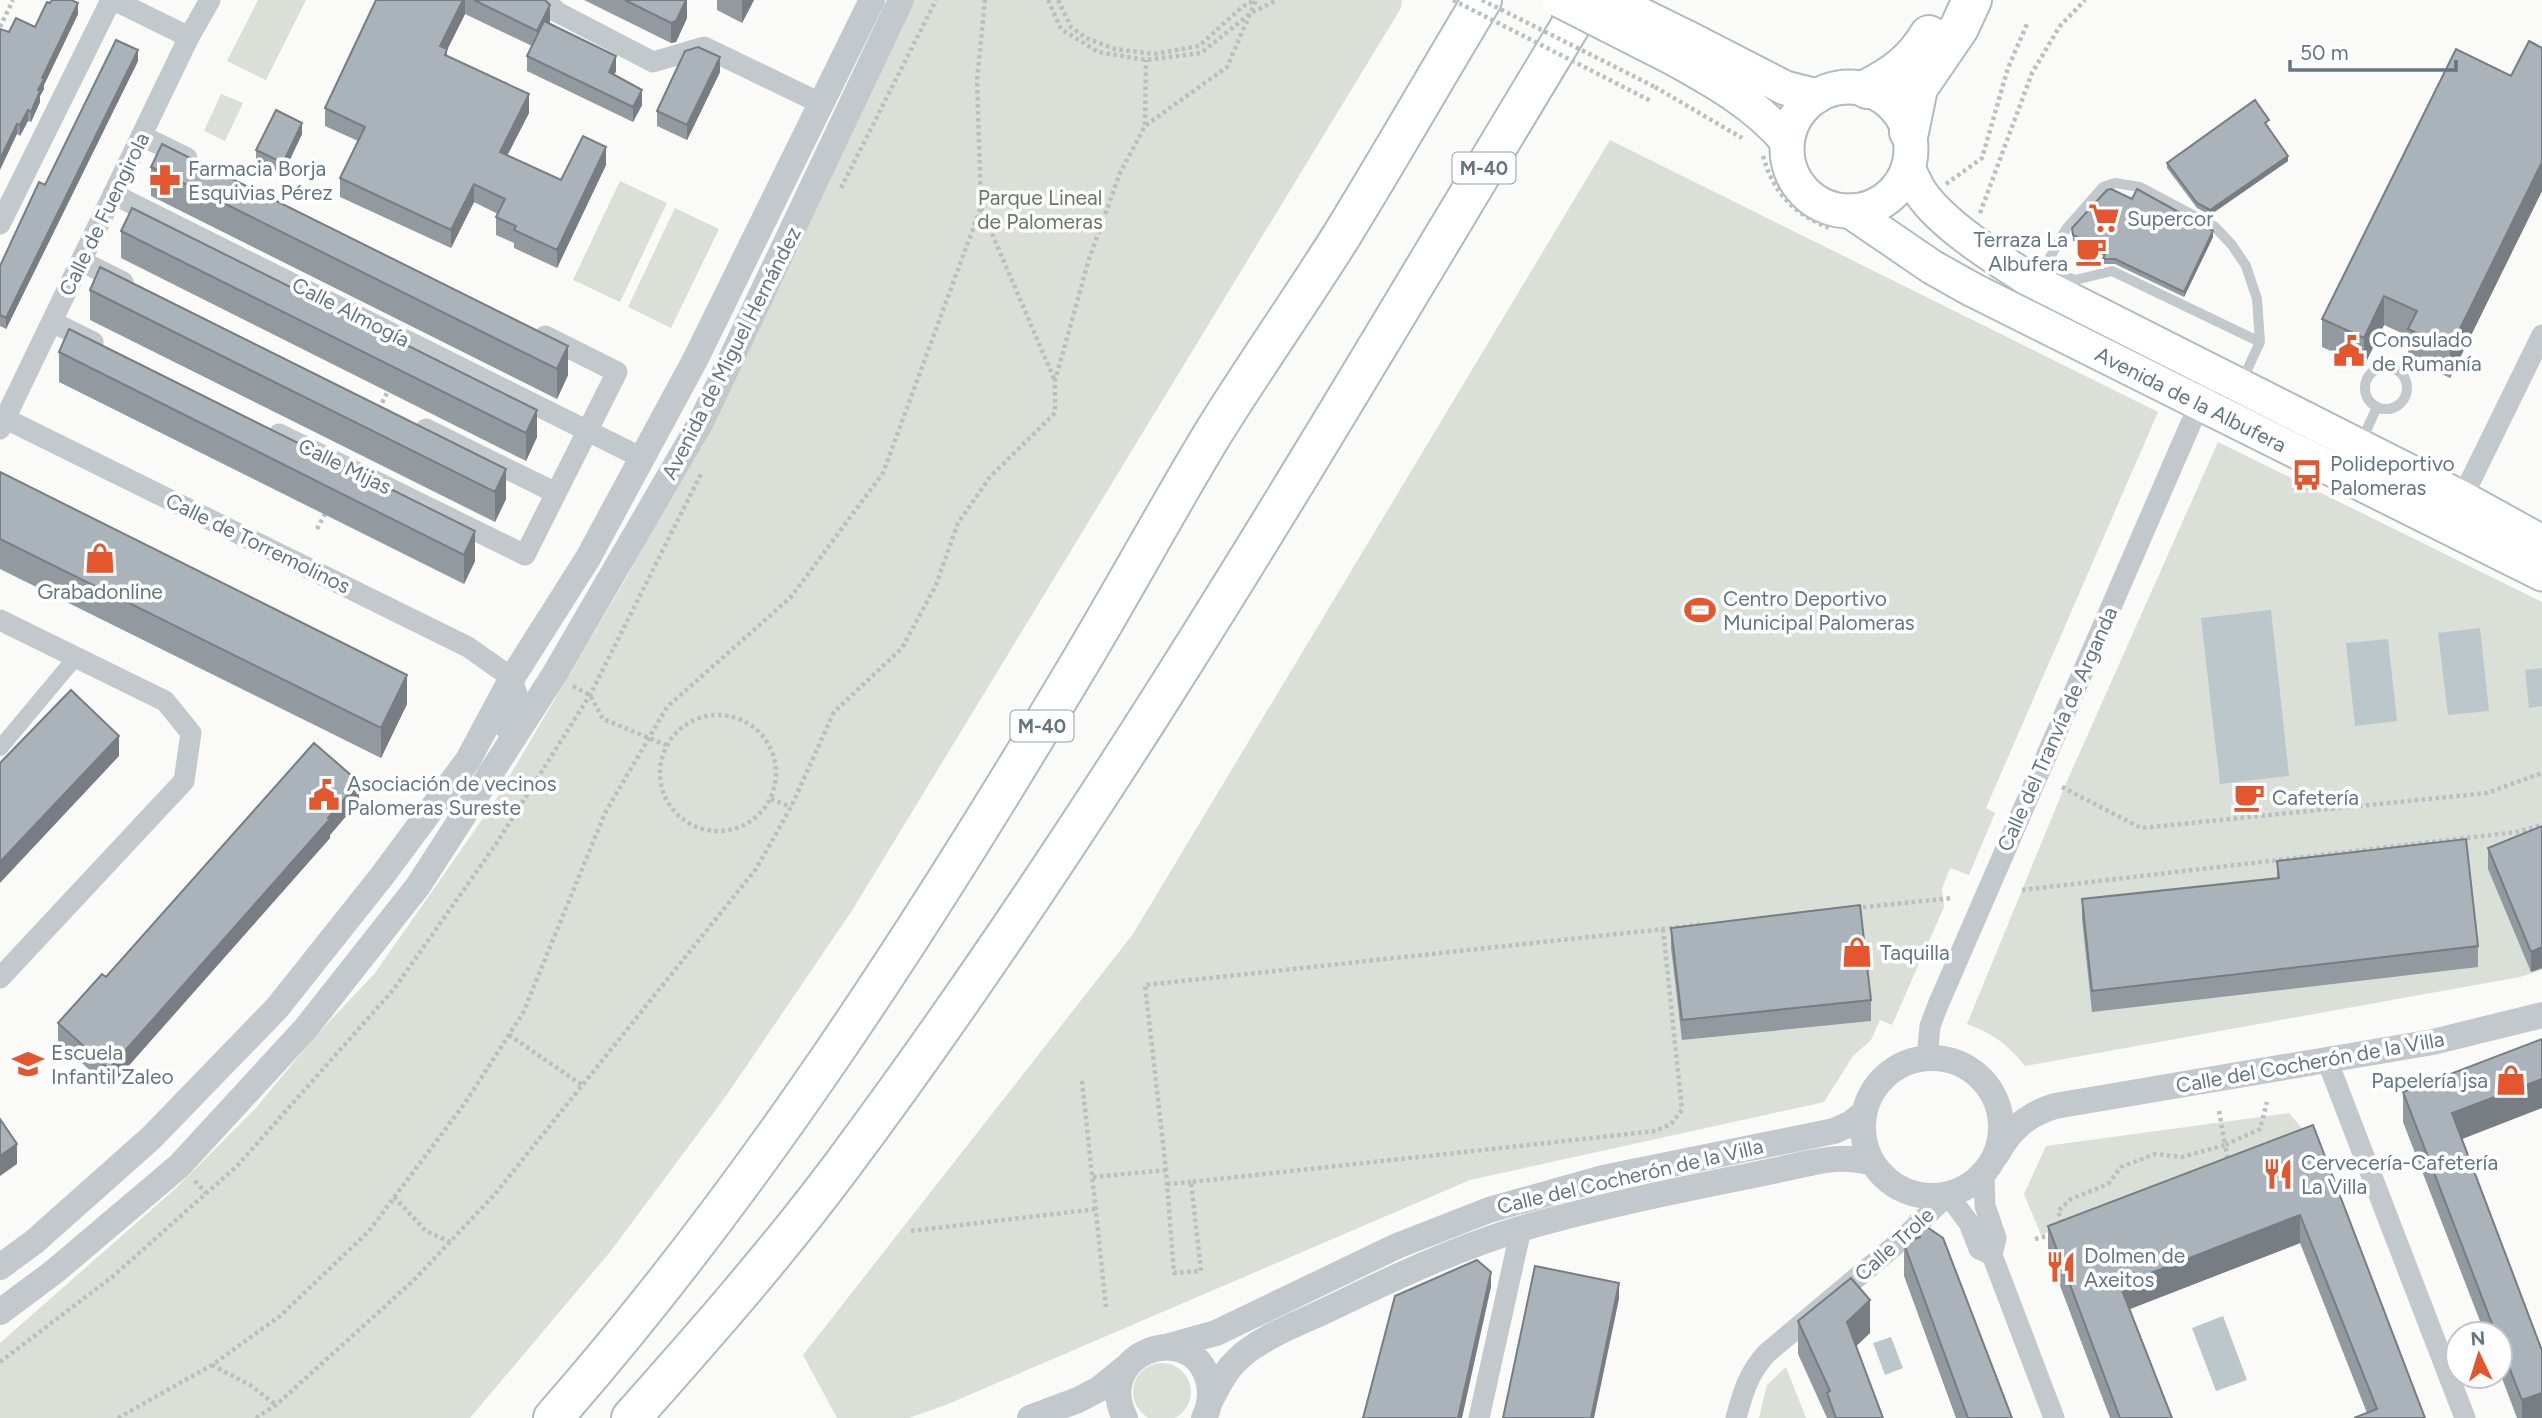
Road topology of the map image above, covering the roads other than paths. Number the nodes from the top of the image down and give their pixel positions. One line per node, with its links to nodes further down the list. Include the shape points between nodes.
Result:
1 (113, 0): 13 (street); 24 (street)
2 (210, 0): 13 (street, Calle de Fuengirola)
3 (545, 0): 17 (street, via 557,12 653,62 704,47)
4 (872, 0): 17 (street, Avenida de Miguel Hernández)
5 (901, 0): 53 (street, Avenida de Miguel Hernández, via 702,420 554,675)
6 (1464, 0): 25 (highway)
7 (1482, 0): 25 (highway, M-40)
8 (1559, 0): 14 (main road, bridge)
9 (1586, 0): 31 (highway, M-40)
10 (1613, 0): 14 (main road, bridge); 31 (highway, via 1488,211)
11 (1949, 0): 15 (highway, via 1916,55 1892,77)
12 (1972, 0): 20 (highway, via 1919,88)
13 (189, 37): 18 (street, Calle de Fuengirola)
14 (1679, 47): 16 (main road); 19 (main road, via 1713,80 1771,121)
15 (1867, 89): 16 (main road, via 1842,87); 20 (main road, via 1894,106 1903,118)
16 (1817, 96): 19 (main road)
17 (820, 103): 44 (street, Avenida de Miguel Hernández)
18 (142, 135): 21 (street); 22 (street, Calle de Fuengirola)
19 (1774, 144): 23 (main road, via 1802,190)
20 (1909, 150): 23 (main road, via 1899,186 1886,199); 27 (main road, Avenida de la Albufera, via 1921,193 1943,216 1985,250)
21 (206, 167)
22 (113, 194): 26 (street, Calle de Fuengirola); 42 (street, Calle Almogía)
23 (1842, 221): 37 (main road, Avenida de la Albufera)
24 (0, 224)
25 (1342, 235): 71 (highway, M-40, via 1214,433 1076,671 888,974 697,1244)
26 (81, 261): 28 (street); 29 (street, Calle de Fuengirola)
27 (2036, 273): 33 (lane, via 2075,280 2112,271); 33 (lane, via 2103,187 2115,183 2140,187 2215,227 2232,245 2246,266 2258,299); 35 (main road, Avenida de la Albufera)
28 (144, 292)
29 (52, 321): 34 (street); 40 (street, Calle de Fuengirola)
30 (525, 326): 42 (street, via 617,372)
31 (1382, 335): 72 (highway, M-40, via 1102,791 956,1007 839,1170)
32 (2542, 335): 46 (street)
33 (2260, 342): 36 (lane)
34 (112, 351)
35 (2192, 362): 36 (main road, Avenida de la Albufera); 37 (street, via 2205,389)
36 (2239, 386): 43 (main road, Avenida de la Albufera)
37 (2201, 405): 48 (main road, Avenida de la Albufera); 56 (street, Calle del Tranvía de Arganda, via 1938,1005 1930,1026)
38 (2377, 407): 38 (lane, via 2397,407 2406,396 2404,376 2393,368 2379,368 2365,383 2367,397); 43 (lane)
39 (405, 419): 45 (street)
40 (2, 421): 51 (street, Calle de Torremolinos, via 468,647)
41 (261, 425): 45 (street, Calle Mijas, via 525,555)
42 (587, 431): 44 (street, Calle Almogía); 45 (street)
43 (2358, 446): 46 (main road, Avenida de la Albufera)
44 (642, 458): 51 (street, Avenida de Miguel Hernández, via 588,558)
45 (556, 493)
46 (2462, 498): 47 (main road, Avenida de la Albufera)
47 (2542, 542)
48 (2542, 574)
49 (0, 620): 50 (street)
50 (76, 657): 52 (street); 54 (street, via 165,701 191,733 184,781)
51 (512, 678): 53 (street, Avenida de Miguel Hernández, via 520,705 494,744); 66 (street, Avenida de Miguel Hernández, via 468,760 276,1008 151,1138)
52 (0, 748)
53 (473, 801): 67 (street, Avenida de Miguel Hernández, via 384,930 306,1028 215,1127 169,1175)
54 (0, 978)
55 (2542, 1015): 57 (street, Calle del Cocherón de la Villa, via 2433,1042)
56 (1927, 1058): 58 (street, via 1950,1060 1972,1070); 60 (street, via 1905,1063 1886,1076 1872,1093)
57 (2327, 1060): 59 (street, Calle del Cocherón de la Villa); 78 (street)
58 (1993, 1094): 59 (street, Calle del Cocherón de la Villa, via 2014,1100); 62 (street, via 2002,1131)
59 (2077, 1103): 62 (street, Calle del Cocherón de la Villa, via 2045,1109 2022,1122 2005,1139)
60 (1864, 1114): 61 (street, via 1865,1147); 68 (street, Calle del Cocherón de la Villa, via 1834,1131 1603,1178 1489,1210 1397,1246 1216,1333)
61 (1872, 1163): 63 (street, via 1906,1192); 64 (street, Calle del Cocherón de la Villa, via 1853,1158 1823,1160)
62 (1991, 1164): 63 (street, via 1974,1183); 65 (street, via 1985,1206 1996,1238)
63 (1948, 1195): 65 (street, via 1969,1223 1979,1249); 76 (street, Calle Trole, via 1767,1353 1745,1384)
64 (1521, 1229): 70 (street, Calle del Cocherón de la Villa, via 1426,1264 1249,1350 1227,1370); 75 (street)
65 (1992, 1255): 77 (street)
66 (0, 1267)
67 (0, 1312)
68 (1166, 1347): 69 (street, Calle del Cocherón de la Villa, via 1144,1353); 70 (street, via 1182,1350 1205,1370 1210,1385)
69 (1126, 1367): 73 (street, via 1078,1401); 74 (street, via 1118,1394)
70 (1207, 1409)
71 (553, 1418)
72 (631, 1418)
73 (1030, 1418)
74 (1125, 1418)
75 (1479, 1418)
76 (1736, 1418)
77 (2054, 1418)
78 (2465, 1418)

